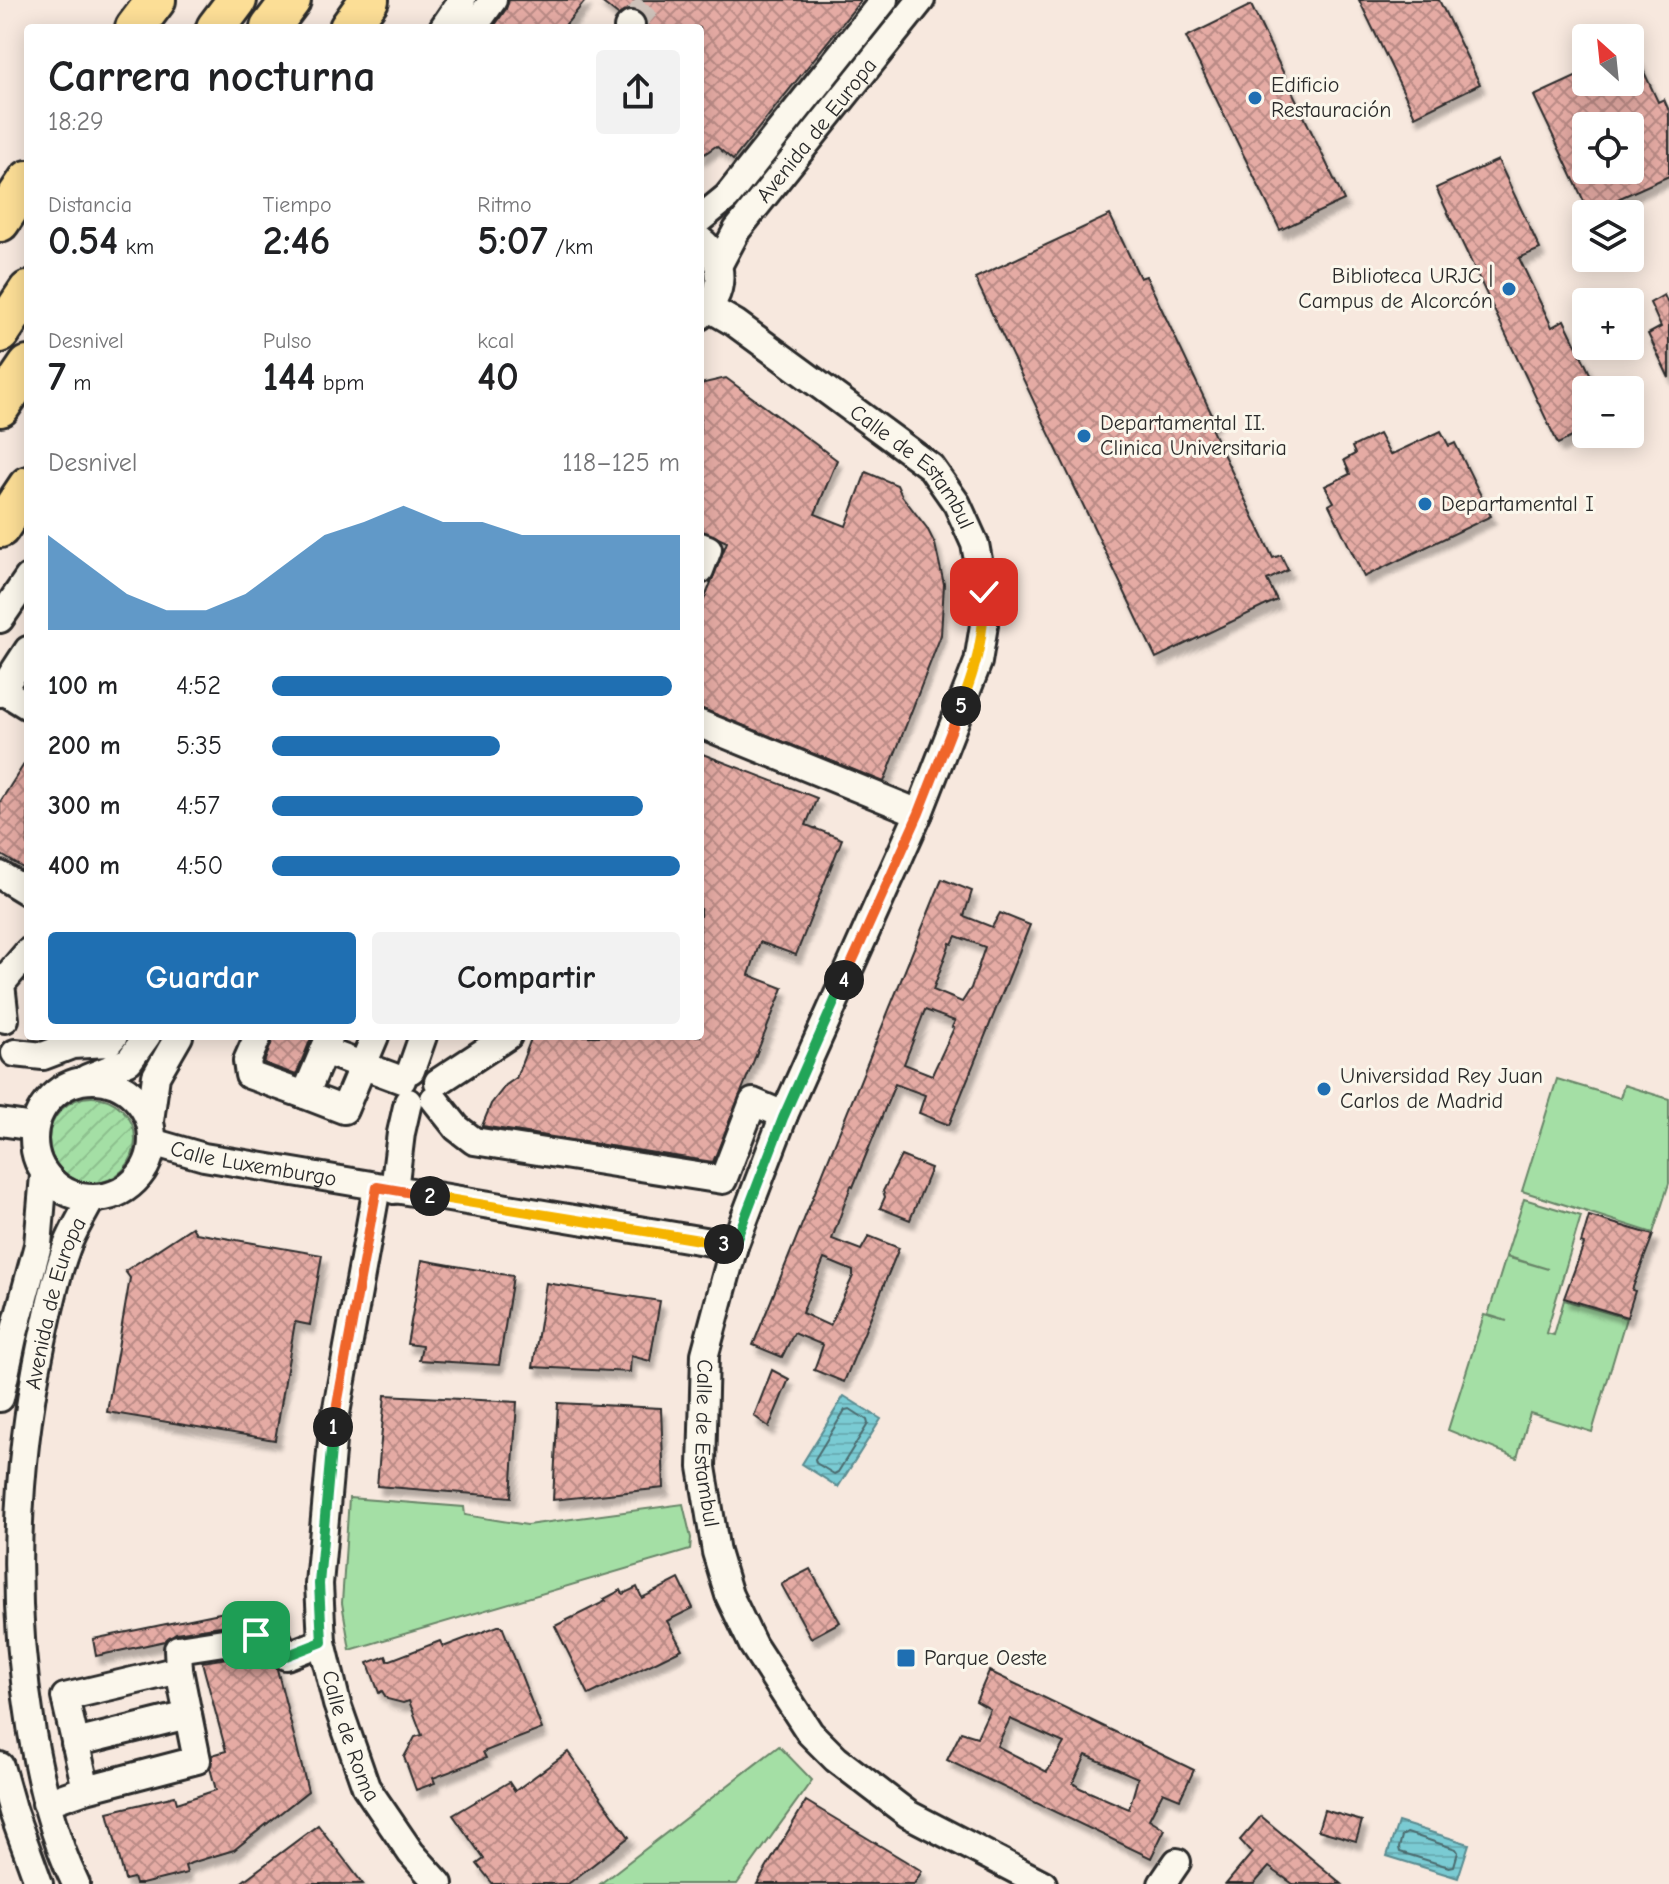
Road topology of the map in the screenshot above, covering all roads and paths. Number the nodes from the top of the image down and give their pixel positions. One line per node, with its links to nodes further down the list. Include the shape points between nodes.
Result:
1 (156, 0): 9 (highway)
2 (237, 0): 10 (highway)
3 (291, 0): 11 (highway)
4 (369, 0): 12 (highway)
5 (462, 0): 13 (street)
6 (493, 0): 14 (street)
7 (884, 0): 16 (street, Avenida de Europa, via 727,197)
8 (921, 0): 19 (street, Avenida de Europa, via 737,230)
9 (138, 24)
10 (219, 24)
11 (273, 24)
12 (352, 24)
13 (446, 24)
14 (476, 24)
15 (24, 186): 17 (highway)
16 (704, 216)
17 (0, 222)
18 (704, 244): 19 (street)
19 (719, 264): 21 (street, Avenida de Europa, via 717,295)
20 (24, 297): 22 (highway)
21 (705, 312): 33 (street, Calle de Estambul, via 744,330 931,467 957,504 975,544 984,592 978,662)
22 (0, 333)
23 (24, 372): 24 (highway)
24 (0, 407)
25 (24, 492): 26 (highway)
26 (0, 528)
27 (24, 591): 28 (street)
28 (0, 619)
29 (24, 656): 30 (street)
30 (1, 691): 31 (street)
31 (24, 704)
32 (704, 726): 33 (street)
33 (919, 813): 52 (street, Calle de Estambul)
34 (0, 875): 35 (street)
35 (24, 890)
36 (24, 957): 37 (street, via 1,984)
37 (5, 1019)
38 (111, 1040): 47 (street, via 72,1045 43,1056)
39 (144, 1040): 49 (street, via 129,1061)
40 (177, 1040): 55 (street, via 156,1076)
41 (256, 1040): 51 (street, via 247,1061 249,1075)
42 (374, 1040): 48 (street)
43 (423, 1040): 50 (street)
44 (467, 1040): 50 (street)
45 (501, 1040): 50 (street)
46 (327, 1044): 48 (street); 51 (street)
47 (15, 1053)
48 (364, 1066): 50 (street); 51 (street, via 344,1110)
49 (84, 1079): 54 (street, via 51,1096); 55 (street, via 117,1084 132,1093 143,1106)
50 (425, 1084): 52 (street, via 457,1128 474,1141 723,1180 753,1102); 57 (street, Calle de Roma, via 401,1133)
51 (305, 1095)
52 (784, 1115): 59 (street, Calle de Estambul)
53 (0, 1122): 54 (street)
54 (34, 1127): 56 (street, via 34,1149)
55 (151, 1132): 57 (street, Calle Luxemburgo, via 204,1157); 58 (street, via 148,1159 139,1175 110,1195)
56 (44, 1175): 58 (street, via 66,1192); 60 (street, Avenida de Europa, via 38,1245)
57 (385, 1188): 59 (street, Calle Luxemburgo); 61 (street, Calle de Roma, via 333,1430 319,1584)
58 (92, 1198): 67 (street, Avenida de Europa, via 65,1250 46,1325 28,1410 19,1503 24,1684)
59 (734, 1246): 71 (street, Calle de Estambul, via 705,1354 702,1467 716,1552 749,1637 810,1733 836,1759 908,1814)
60 (0, 1398)
61 (322, 1642): 62 (street, via 286,1656 275,1634 178,1649); 70 (street, Calle de Roma, via 366,1787)
62 (179, 1670): 63 (street); 64 (street, via 65,1697)
63 (188, 1715): 64 (street); 66 (street, via 197,1760)
64 (75, 1743): 66 (street)
65 (0, 1766): 68 (street)
66 (86, 1789): 67 (street)
67 (46, 1803): 69 (street, Avenida de Europa)
68 (39, 1884)
69 (76, 1884)
70 (439, 1884)
71 (1043, 1884)

